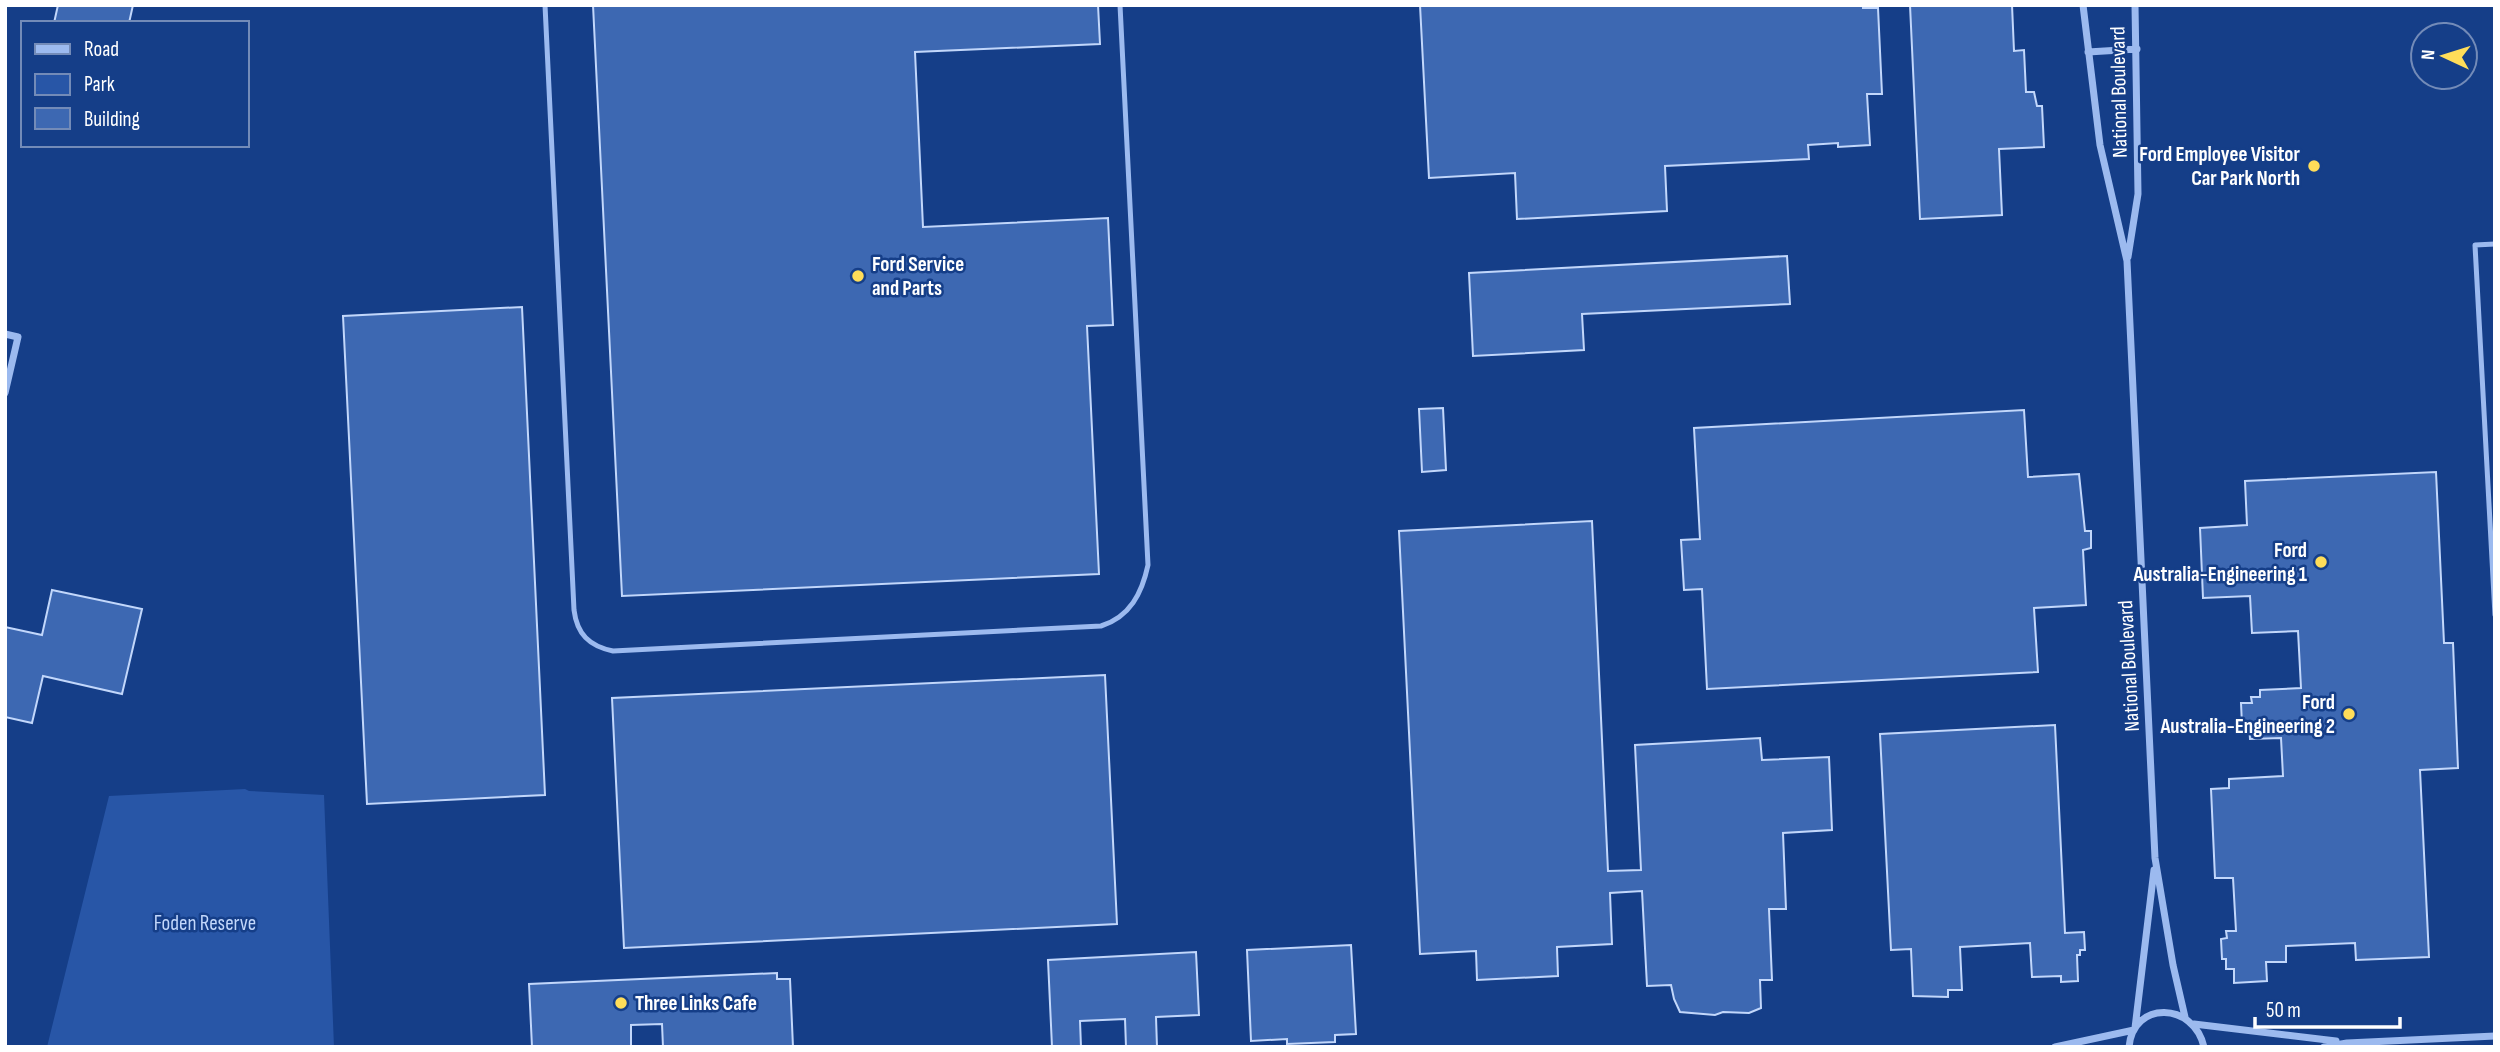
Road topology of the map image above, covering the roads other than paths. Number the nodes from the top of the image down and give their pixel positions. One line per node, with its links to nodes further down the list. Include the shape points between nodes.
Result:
1 (545, 5): 2 (lane, via 575,622 587,641 613,651 1101,626 1113,623 1136,600 1148,565)
2 (1120, 5)
3 (2083, 5): 6 (street, National Boulevard)
4 (2135, 5): 5 (street, National Boulevard)
5 (2137, 49): 6 (street); 8 (street, National Boulevard, via 2138,194)
6 (2088, 52): 8 (street, National Boulevard, via 2100,145)
7 (2495, 244): 11 (lane, via 2475,245)
8 (2127, 261): 12 (street, National Boulevard)
9 (5, 334): 10 (street, via 18,337)
10 (5, 393)
11 (2495, 615)
12 (2155, 858): 13 (street, National Boulevard); 15 (street, National Boulevard)
13 (2185, 1017): 14 (street); 15 (street, via 2164,1012)
14 (2194, 1024): 17 (street); 20 (street)
15 (2134, 1029): 18 (street); 19 (street, National Boulevard)
16 (2495, 1036): 17 (street)
17 (2347, 1043): 21 (street)
18 (2055, 1047)
19 (2129, 1047)
20 (2204, 1047)
21 (2323, 1047)

